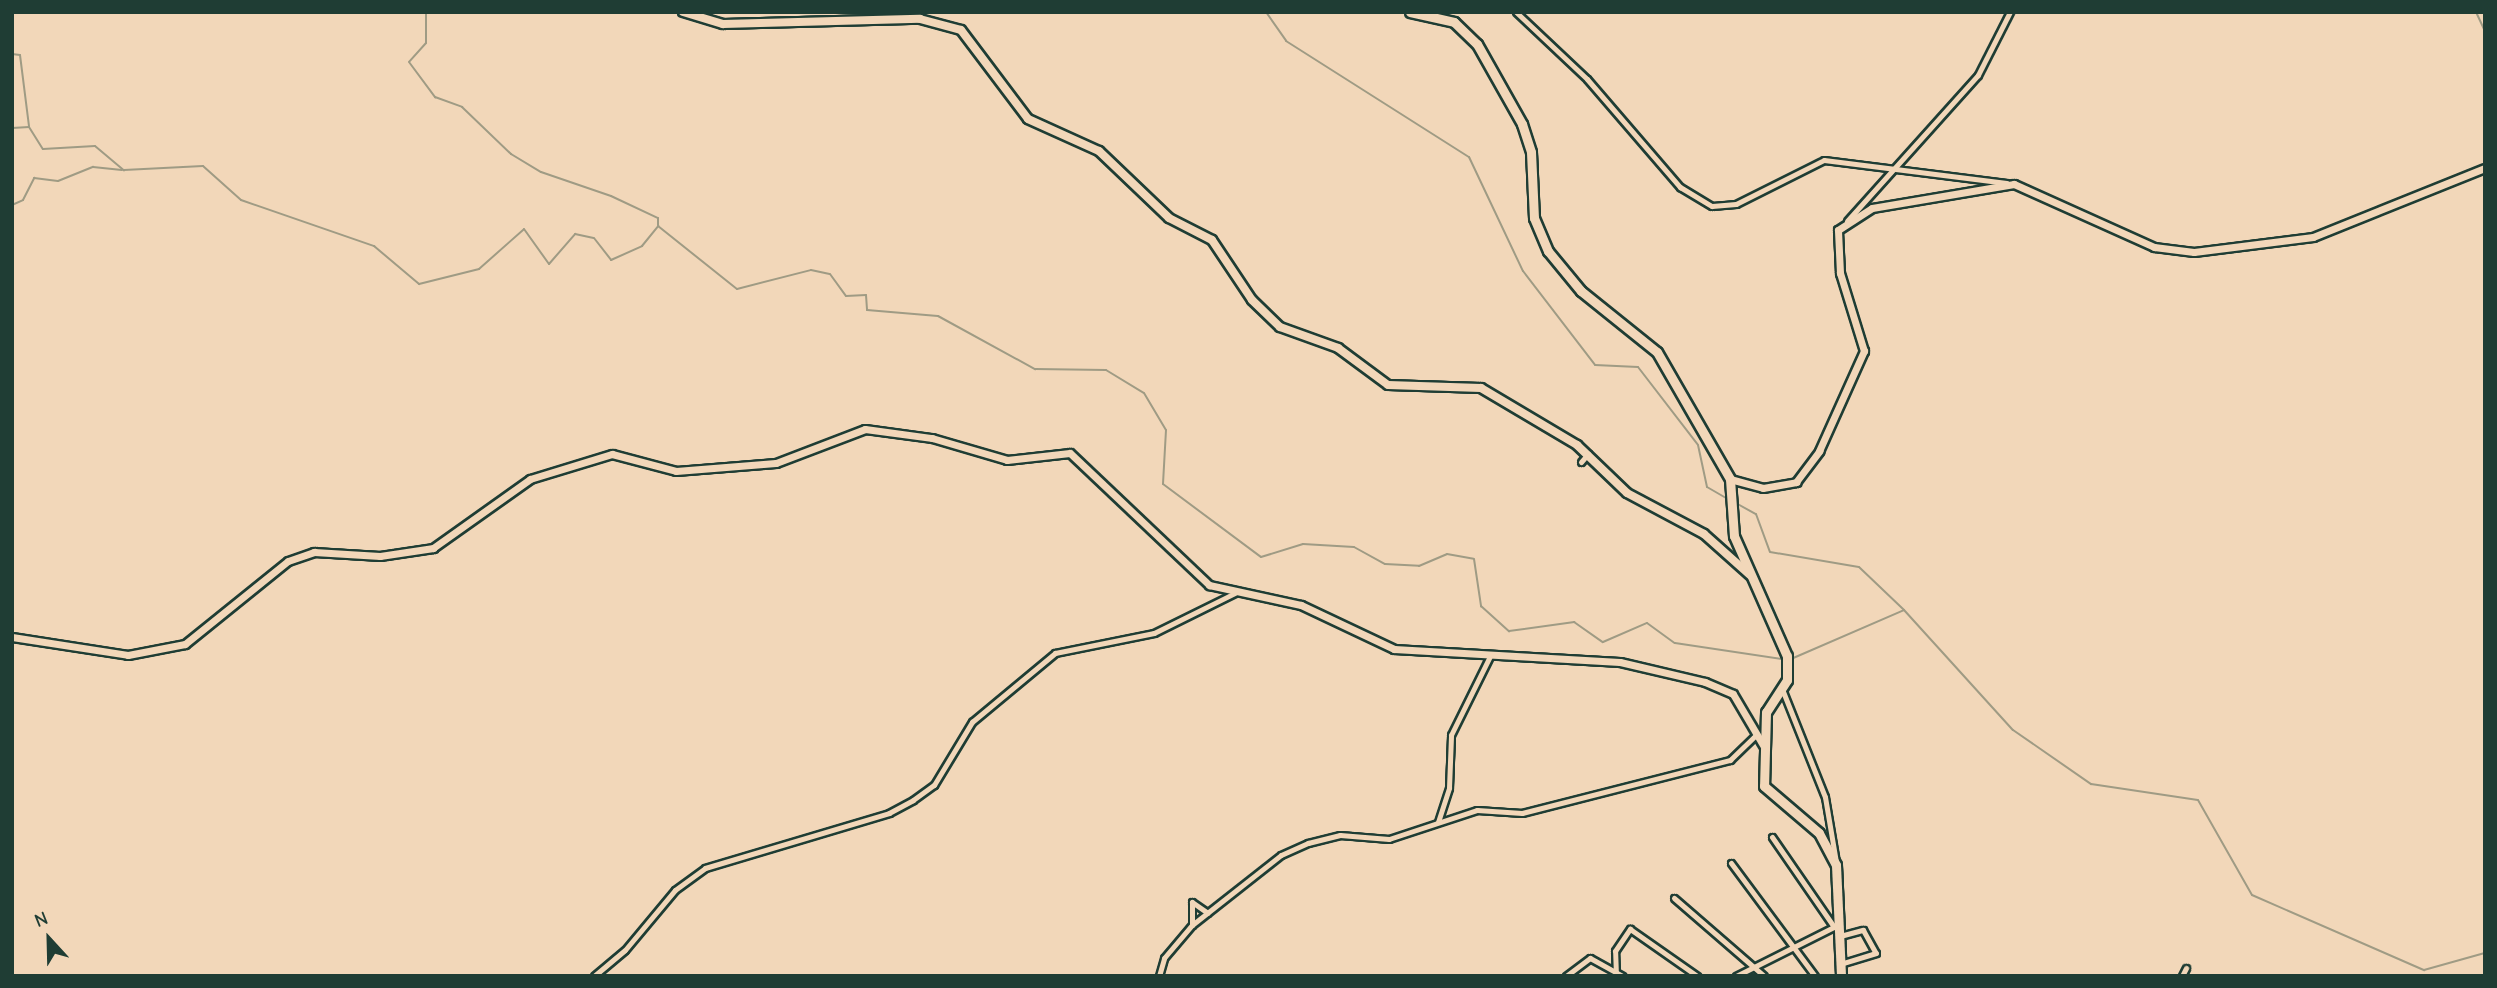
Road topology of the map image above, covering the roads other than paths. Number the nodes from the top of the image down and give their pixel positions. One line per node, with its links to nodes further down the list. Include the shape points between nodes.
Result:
1 (683, 12): 9 (main road, via 723,24 920,19 961,30 1028,119 1099,151 1169,218 1212,240 1252,300 1280,327 1338,348 1388,385 1481,388)
2 (1410, 12): 11 (main road, via 1454,22 1477,44 1525,134 1534,218 1548,251 1581,291 1657,352)
3 (1516, 12): 6 (street, via 1587,79 1695,199 1736,204 1824,160)
4 (2010, 12): 6 (street, via 1978,75)
5 (2485, 168): 7 (street, via 2313,237 2194,252 2154,247)
6 (1896, 169): 7 (street); 8 (street)
7 (2008, 183): 8 (street, via 1882,204)
8 (1847, 221): 11 (street, via 1836,246 1862,334 1859,365 1796,482 1763,488)
9 (1588, 454): 10 (street); 13 (main road)
10 (1581, 462)
11 (1730, 479): 14 (main road, via 1731,508)
12 (1649, 496): 13 (street)
13 (1642, 504): 14 (main road, via 1704,534)
14 (1750, 575): 20 (main road, via 1779,626 1787,656)
15 (1236, 593): 17 (street); 18 (street, via 1194,576 1153,527 1070,453 1007,460 932,438 865,429 776,463 676,471 612,454 530,479 433,548 380,556 314,552 288,561 185,645 128,655); 19 (street, via 1301,605 1394,649)
16 (1171, 614): 17 (street)
17 (1177, 620): 37 (street, via 1151,634 1055,653 972,722 934,785 903,807 681,884 620,956)
18 (12, 638)
19 (1490, 656): 21 (street, via 1638,664 1705,682 1733,694); 23 (street, via 1451,735 1451,780)
20 (1781, 686): 22 (main road, via 1766,712); 26 (street, via 1825,797)
21 (1757, 734): 22 (street); 23 (street, via 1730,760 1522,813 1477,810)
22 (1763, 745): 26 (main road, via 1764,786 1819,833)
23 (1438, 822): 28 (street, via 1389,839 1340,835 1308,843 1281,855)
24 (1772, 837): 30 (street)
25 (1731, 863): 32 (street)
26 (1836, 865): 30 (main road)
27 (1674, 898): 34 (street)
28 (1208, 913): 29 (street); 29 (street, via 1192,902)
29 (1192, 925): 38 (street, via 1164,958)
30 (1837, 925): 31 (main road); 32 (street)
31 (1840, 936): 33 (main road); 33 (street, via 1863,930 1876,953)
32 (1793, 948): 34 (street); 44 (street)
33 (1840, 964): 45 (main road)
34 (1757, 965): 42 (street); 43 (street)
35 (2186, 968): 46 (street)
36 (1615, 974): 39 (street, via 1590,958); 40 (street); 41 (street, via 1615,951 1630,929)
37 (594, 976)
38 (1159, 976)
39 (1566, 976)
40 (1622, 976)
41 (1698, 976)
42 (1736, 976)
43 (1764, 976)
44 (1815, 976)
45 (1841, 976)
46 (2182, 976)

